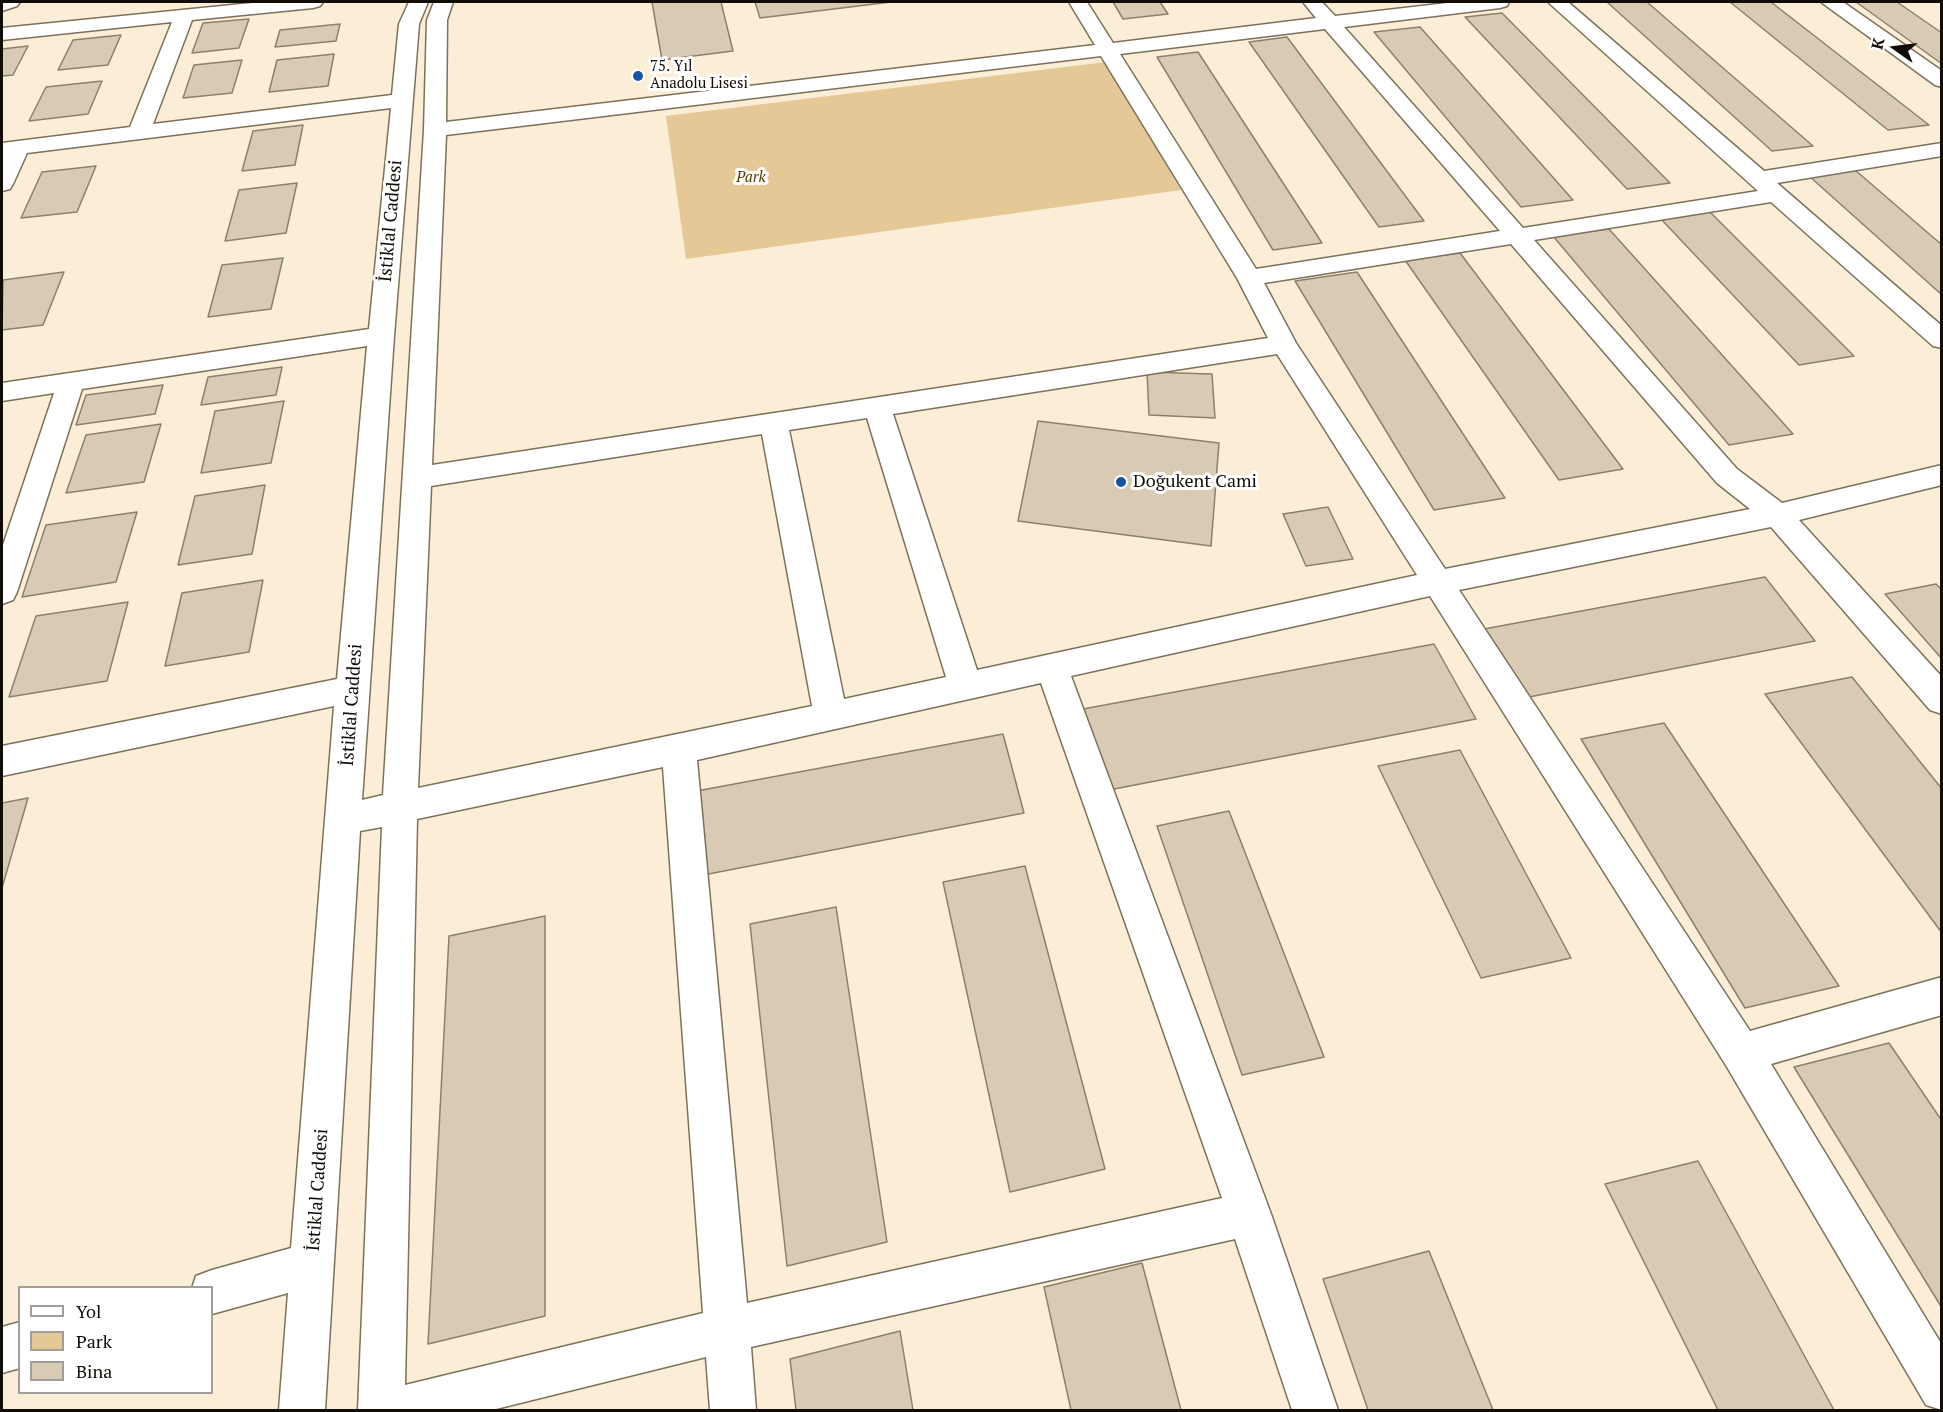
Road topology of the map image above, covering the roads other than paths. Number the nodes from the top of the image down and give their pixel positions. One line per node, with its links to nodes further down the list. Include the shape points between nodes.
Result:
1 (10, 2): 10 (street)
2 (313, 2): 11 (street)
3 (418, 2): 16 (street, İstiklal Caddesi, via 410,24)
4 (443, 2): 17 (street, İstiklal Caddesi, via 437,20)
5 (1078, 2): 14 (street)
6 (1312, 2): 12 (street)
7 (1500, 2): 12 (street)
8 (1557, 2): 22 (street)
9 (1831, 2): 15 (street)
10 (2, 5)
11 (184, 16): 13 (street); 18 (street)
12 (1331, 23): 14 (street); 23 (street)
13 (2, 34)
14 (1108, 51): 17 (street); 24 (street)
15 (1941, 81)
16 (402, 100): 18 (street); 25 (street, İstiklal Caddesi)
17 (435, 130): 33 (street, İstiklal Caddesi)
18 (139, 132): 19 (street)
19 (10, 148): 21 (street)
20 (1941, 149): 22 (street)
21 (2, 184)
22 (1767, 187): 23 (street); 26 (street)
23 (1519, 235): 24 (street); 34 (street, via 1727,476)
24 (1249, 278): 27 (street)
25 (381, 336): 28 (street); 39 (street, İstiklal Caddesi)
26 (1941, 340)
27 (1284, 344): 30 (street); 35 (street)
28 (72, 382): 29 (street); 36 (street)
29 (2, 393)
30 (877, 407): 31 (street); 38 (street)
31 (774, 423): 33 (street); 41 (street)
32 (1941, 475): 34 (street)
33 (417, 478): 44 (street, İstiklal Caddesi)
34 (1777, 515): 35 (street); 40 (street)
35 (1439, 582): 37 (street); 47 (street)
36 (2, 591)
37 (1052, 669): 38 (street); 48 (street)
38 (966, 687): 41 (street)
39 (352, 689): 43 (street); 45 (street, İstiklal Caddesi)
40 (1941, 700)
41 (831, 716): 42 (street)
42 (678, 749): 44 (street); 51 (street)
43 (2, 761)
44 (400, 808): 45 (street); 56 (street, İstiklal Caddesi)
45 (344, 819): 49 (street, İstiklal Caddesi)
46 (1941, 996): 47 (street)
47 (1741, 1053): 54 (street)
48 (1250, 1214): 51 (street); 59 (street)
49 (313, 1264): 50 (street); 55 (street, İstiklal Caddesi)
50 (213, 1292)
51 (725, 1330): 57 (street); 58 (street)
52 (18, 1346): 53 (street)
53 (2, 1350)
54 (1941, 1389)
55 (302, 1410)
56 (381, 1410)
57 (400, 1410)
58 (733, 1410)
59 (1315, 1410)

